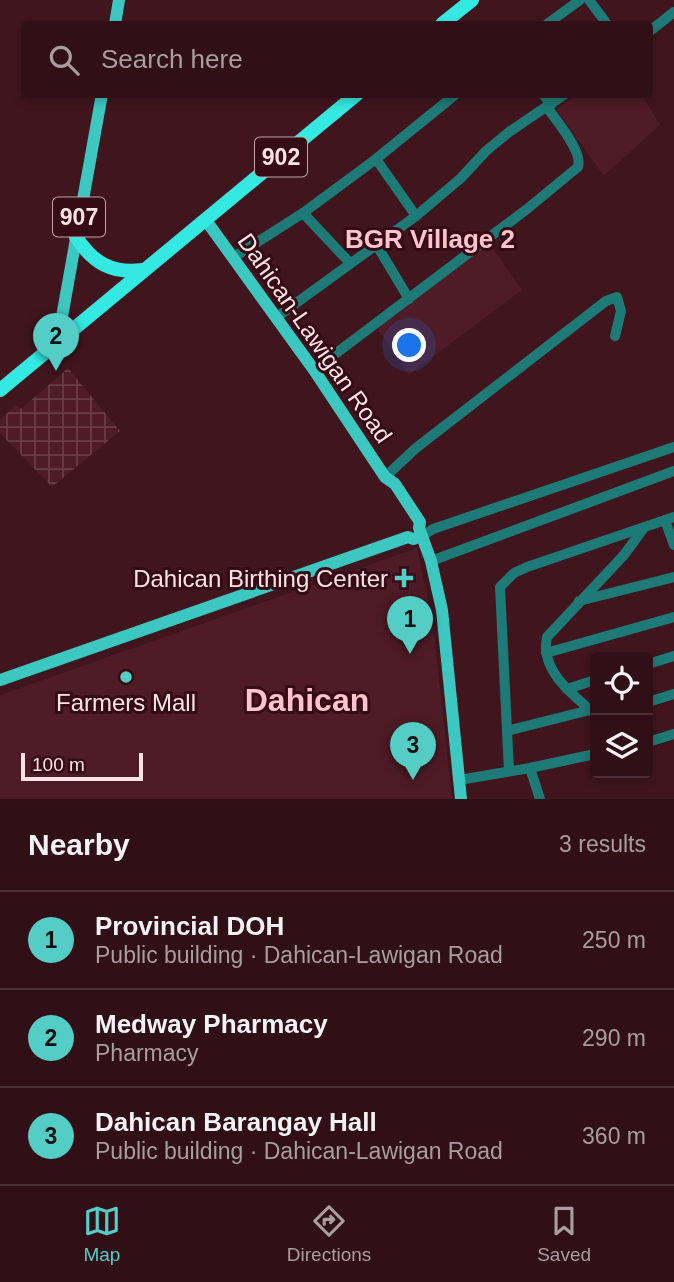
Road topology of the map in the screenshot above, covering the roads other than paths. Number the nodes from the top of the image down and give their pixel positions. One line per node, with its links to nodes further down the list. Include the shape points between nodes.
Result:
1 (119, 0): 6 (main road)
2 (472, 0): 7 (highway)
3 (580, 0): 8 (street)
4 (589, 0): 9 (street)
5 (674, 12): 10 (street)
6 (116, 21)
7 (446, 21)
8 (554, 21)
9 (605, 21)
10 (653, 29)
11 (101, 98): 21 (main road, 907)
12 (352, 98): 20 (highway, 902)
13 (451, 98): 17 (street)
14 (545, 98): 16 (street)
15 (560, 98): 16 (street)
16 (549, 106): 19 (street, via 486,151); 26 (street, via 578,153 578,167)
17 (376, 159): 18 (street); 19 (street)
18 (303, 213): 23 (street); 24 (street)
19 (416, 216): 22 (street)
20 (205, 219): 23 (main road, Dahican-Lawigan Road); 25 (highway, 902)
21 (76, 237): 25 (highway, via 89,255 107,266 126,272); 29 (main road, 907)
22 (376, 244): 24 (street); 26 (street)
23 (233, 257): 27 (main road, Dahican-Lawigan Road)
24 (349, 262): 27 (street)
25 (144, 270): 29 (highway, 902)
26 (409, 299): 30 (street)
27 (277, 317): 30 (main road, Dahican-Lawigan Road)
28 (615, 336): 34 (street, via 621,311 617,297 416,448)
29 (58, 339): 31 (highway)
30 (314, 370): 34 (main road, Dahican-Lawigan Road)
31 (0, 390)
32 (674, 449): 37 (street)
33 (674, 471): 39 (street)
34 (387, 479): 37 (main road, Dahican-Lawigan Road, via 389,489)
35 (669, 519): 36 (street); 38 (street)
36 (644, 528): 41 (street); 54 (street, via 527,567 500,587)
37 (421, 534): 39 (main road, Dahican-Lawigan Road); 46 (main road); 48 (main road, via 410,544)
38 (674, 545)
39 (431, 561): 60 (main road, Dahican-Lawigan Road, via 442,610)
40 (674, 578): 41 (street)
41 (579, 601): 43 (street, via 547,637)
42 (674, 617): 43 (street)
43 (546, 653): 49 (street)
44 (674, 656): 45 (street)
45 (653, 662)
46 (0, 680)
47 (590, 682): 49 (street)
48 (0, 686)
49 (567, 689): 52 (street)
50 (674, 694): 51 (street)
51 (653, 700)
52 (590, 709)
53 (590, 713): 54 (street)
54 (507, 731): 59 (street)
55 (674, 734): 56 (street)
56 (653, 740)
57 (590, 755): 58 (street)
58 (530, 768): 59 (street); 62 (street)
59 (509, 771): 60 (street)
60 (459, 780): 61 (main road, Dahican-Lawigan Road)
61 (461, 799)
62 (540, 799)

